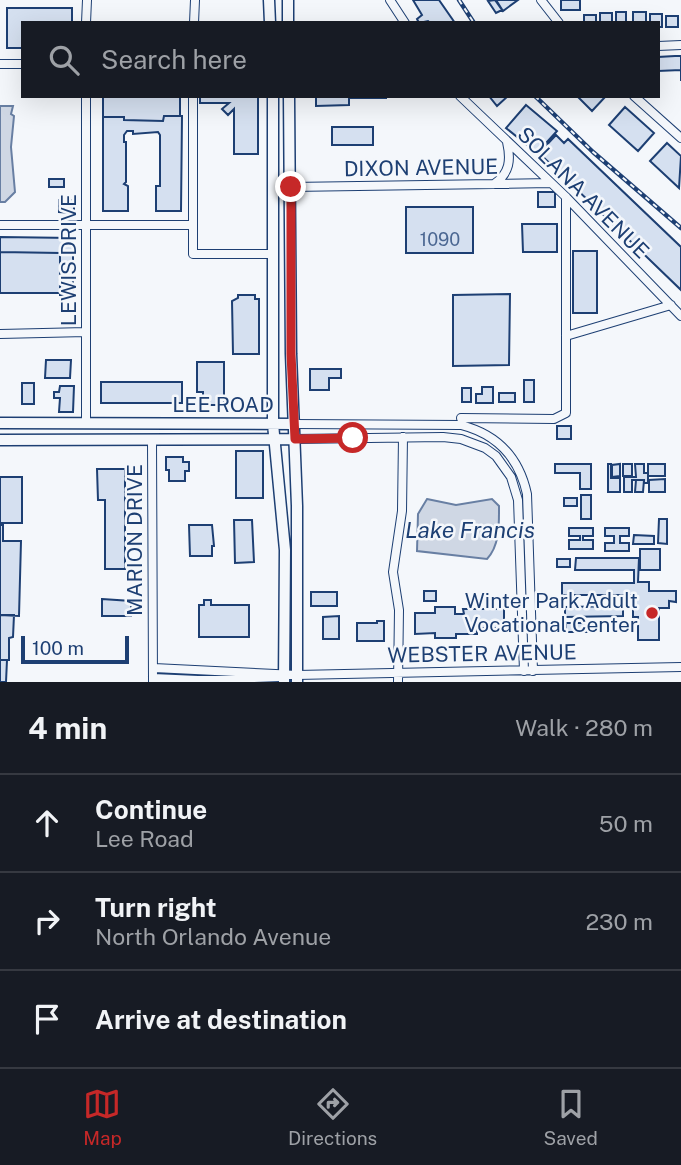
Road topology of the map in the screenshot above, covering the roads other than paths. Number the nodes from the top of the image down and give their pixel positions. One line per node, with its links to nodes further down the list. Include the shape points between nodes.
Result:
1 (87, 0): 7 (street)
2 (195, 0): 8 (street)
3 (269, 0): 9 (main road)
4 (288, 0): 10 (main road)
5 (390, 0): 11 (street)
6 (541, 0): 12 (street)
7 (86, 21)
8 (194, 21)
9 (270, 21)
10 (289, 21)
11 (404, 21)
12 (557, 21)
13 (681, 45): 14 (street)
14 (660, 46)
15 (0, 64): 16 (street)
16 (21, 64)
17 (86, 98): 30 (street, LEWIS DRIVE)
18 (192, 98): 31 (street)
19 (273, 98): 32 (main road)
20 (289, 98): 27 (main road)
21 (462, 98): 24 (street, SOLANA AVENUE)
22 (636, 98): 23 (street)
23 (681, 138)
24 (507, 142): 25 (street, SOLANA AVENUE); 26 (street, via 509,165)
25 (551, 183): 26 (street, DIXON AVENUE); 28 (street, SOLANA AVENUE)
26 (494, 184): 27 (street, DIXON AVENUE)
27 (291, 187): 34 (main road)
28 (566, 197): 35 (street, SOLANA AVENUE); 39 (street)
29 (0, 225): 30 (street)
30 (86, 225): 31 (street); 37 (street, LEWIS DRIVE)
31 (193, 225): 32 (street, via 193,254)
32 (273, 254): 33 (main road)
33 (273, 269): 34 (main road, via 284,296); 42 (main road)
34 (291, 301): 43 (main road)
35 (671, 305): 36 (street, SOLANA AVENUE); 39 (street)
36 (681, 316)
37 (86, 332): 38 (street); 45 (street, LEWIS DRIVE)
38 (0, 334)
39 (566, 337): 40 (street, via 564,416)
40 (461, 418)
41 (0, 423): 45 (main road, LEE ROAD)
42 (273, 424): 43 (main road, LEE ROAD); 45 (main road, LEE ROAD); 52 (main road)
43 (294, 424): 44 (street, LEE ROAD); 48 (main road)
44 (443, 424): 47 (street); 53 (street, LEE ROAD, via 487,434 514,460 527,494)
45 (86, 425): 50 (main road)
46 (403, 437): 47 (street, LEE ROAD); 48 (street, LEE ROAD); 59 (street, via 402,511 393,572 400,610)
47 (443, 437): 53 (street, LEE ROAD, via 473,442 505,467 519,500)
48 (295, 439): 52 (main road, LEE ROAD); 60 (main road)
49 (0, 440): 50 (main road, LEE ROAD)
50 (64, 440): 51 (main road, LEE ROAD)
51 (152, 440): 52 (main road, LEE ROAD); 57 (street, MARION DRIVE)
52 (274, 440): 58 (main road, via 284,541)
53 (525, 548): 56 (street, LEE ROAD)
54 (681, 667): 56 (street, WEBSTER AVENUE)
55 (198, 669): 57 (street); 58 (street, via 277,673); 61 (street)
56 (528, 671): 59 (street, WEBSTER AVENUE)
57 (153, 676): 61 (street)
58 (284, 678): 60 (street, WEBSTER AVENUE); 61 (street)
59 (398, 678): 60 (street, WEBSTER AVENUE)
60 (297, 679)
61 (198, 680)

